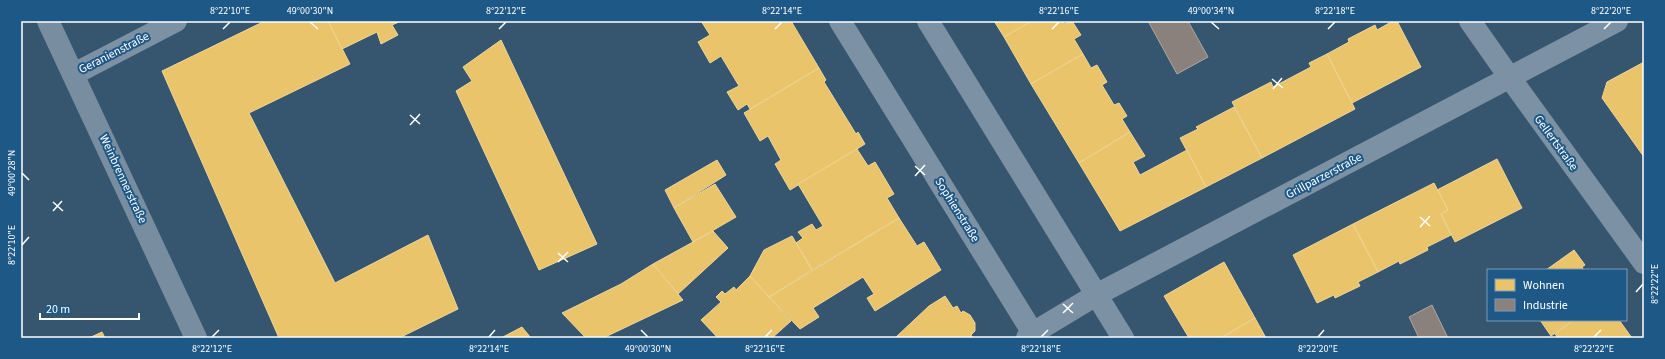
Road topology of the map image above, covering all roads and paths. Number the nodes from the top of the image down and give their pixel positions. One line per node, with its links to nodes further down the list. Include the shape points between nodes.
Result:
1 (48, 21): 7 (street, Weinbrennerstraße)
2 (176, 21): 7 (street, Geranienstraße)
3 (840, 21): 11 (street, Sophienstraße)
4 (928, 21): 10 (street)
5 (1470, 21): 8 (street, Gellertstraße)
6 (1617, 21): 8 (street, Grillparzerstraße)
7 (74, 74): 12 (street, Weinbrennerstraße)
8 (1510, 78): 9 (street, Gellertstraße); 10 (street, Grillparzerstraße)
9 (1644, 263)
10 (1096, 295): 11 (street, Grillparzerstraße); 13 (street)
11 (1032, 336)
12 (196, 338)
13 (1122, 338)

